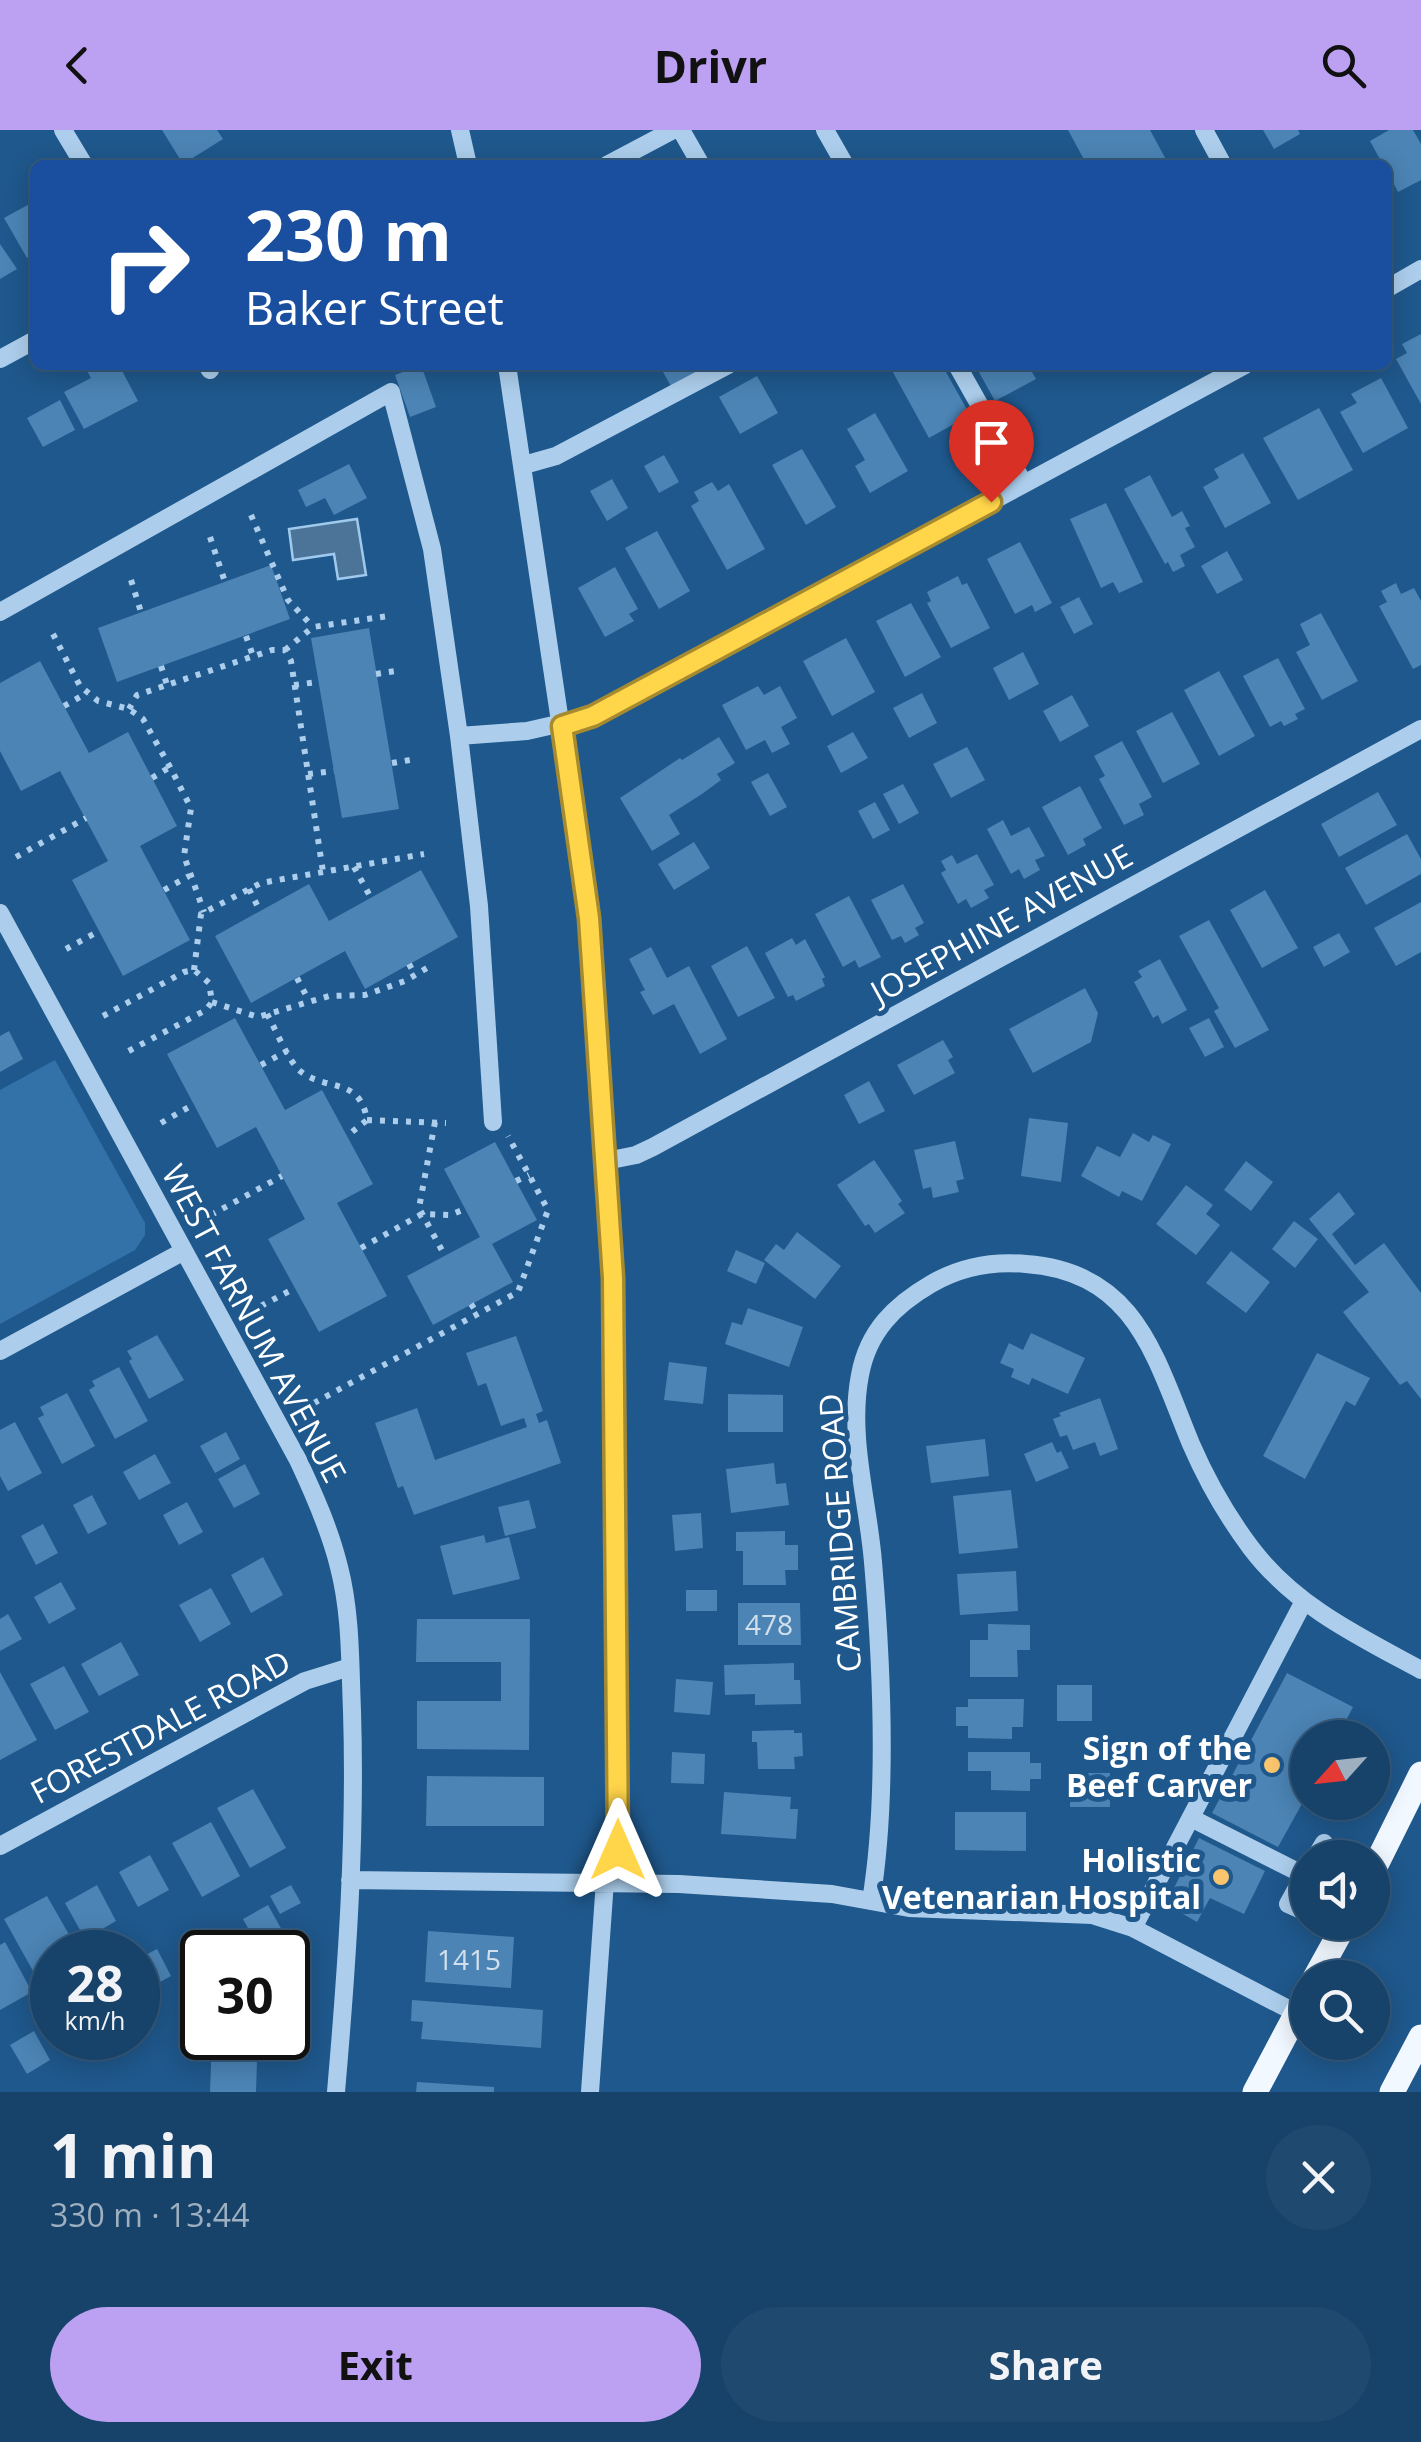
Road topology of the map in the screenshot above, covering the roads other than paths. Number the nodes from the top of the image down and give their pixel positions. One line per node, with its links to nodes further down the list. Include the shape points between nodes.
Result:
1 (63, 130): 7 (street)
2 (460, 130): 8 (street)
3 (673, 130): 9 (street)
4 (681, 130): 10 (street)
5 (825, 130): 11 (street)
6 (1204, 130): 12 (street)
7 (81, 160)
8 (467, 160)
9 (616, 160)
10 (698, 160)
11 (842, 160)
12 (1220, 160)
13 (1421, 270): 14 (street)
14 (1392, 286)
15 (30, 343): 16 (street)
16 (0, 359)
17 (509, 370): 21 (street)
18 (719, 370): 21 (street, via 556,456)
19 (960, 370): 22 (street)
20 (1236, 370): 22 (street)
21 (524, 465): 24 (street)
22 (1024, 484): 24 (street, via 593,716)
23 (0, 612): 26 (street, via 391,392 432,549)
24 (562, 726): 26 (street); 29 (street, via 589,918)
25 (1421, 729): 29 (street, JOSEPHINE AVENUE, via 653,1147)
26 (459, 736): 28 (street)
27 (0, 913): 30 (street, WEST FARNUM AVENUE)
28 (496, 1122)
29 (606, 1161): 41 (street, via 616,1427)
30 (184, 1251): 31 (street); 33 (street, WEST FARNUM AVENUE, via 318,1505 339,1567)
31 (0, 1351)
32 (1303, 1603): 34 (street, CAMBRIDGE ROAD); 36 (street); 42 (street, CAMBRIDGE ROAD, via 1229,1517 1142,1330 1100,1287 1059,1266 1005,1262 969,1268 908,1298 882,1320 867,1348 856,1415 879,1666 878,1849)
33 (350, 1666): 38 (street, FORESTDALE ROAD, via 305,1681); 40 (street, WEST FARNUM AVENUE)
34 (1421, 1670)
35 (1421, 1774): 37 (main road)
36 (1191, 1818): 39 (street); 43 (street)
37 (1388, 1840)
38 (0, 1846)
39 (1290, 1864)
40 (350, 1880): 41 (street); 48 (street, WEST FARNUM AVENUE)
41 (612, 1881): 42 (street); 49 (street)
42 (871, 1901): 43 (street, via 1092,1915)
43 (1132, 1928): 44 (street)
44 (1290, 1997)
45 (1290, 2024): 50 (main road)
46 (1421, 2037): 52 (main road)
47 (1290, 2041): 51 (main road)
48 (336, 2092)
49 (590, 2092)
50 (1254, 2092)
51 (1274, 2092)
52 (1392, 2092)

